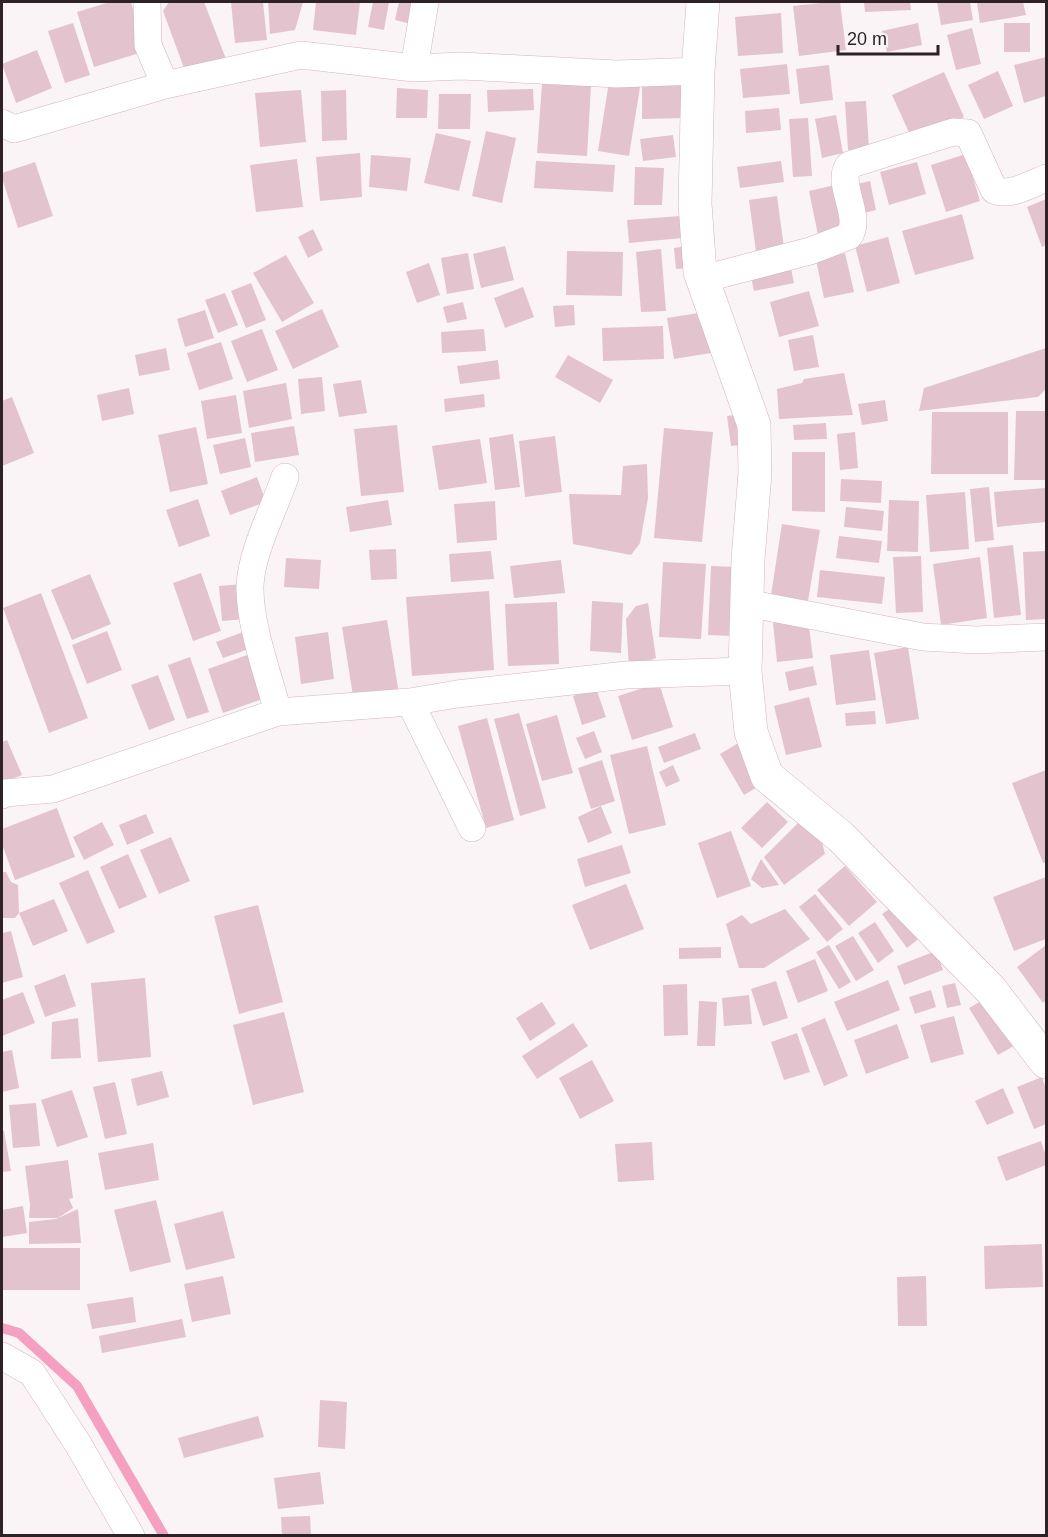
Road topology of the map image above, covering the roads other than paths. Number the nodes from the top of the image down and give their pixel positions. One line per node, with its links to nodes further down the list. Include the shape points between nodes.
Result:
1 (147, 2): 6 (street, via 148,45)
2 (425, 2): 4 (street)
3 (703, 2): 5 (street)
4 (414, 68): 5 (street, via 462,66 617,74); 6 (street, via 302,55)
5 (698, 71): 9 (street, via 695,204)
6 (165, 86): 7 (street, via 14,129)
7 (2, 123)
8 (1047, 178): 9 (street, via 1011,191 994,190 968,133 953,132 849,165 844,175 853,222 849,236 810,251)
9 (703, 279): 11 (street, via 754,425)
10 (285, 477): 15 (street, via 258,550 250,586 254,622)
11 (747, 603): 12 (street, via 923,637); 13 (street)
12 (1047, 637)
13 (745, 671): 14 (street, via 626,675); 18 (street, via 751,732 767,776 841,837 991,990)
14 (410, 702): 15 (street); 17 (street)
15 (278, 712): 16 (street, via 53,789)
16 (2, 795)
17 (472, 828)
18 (1047, 1062)
19 (2, 1356): 20 (street, via 32,1373)
20 (131, 1536)

